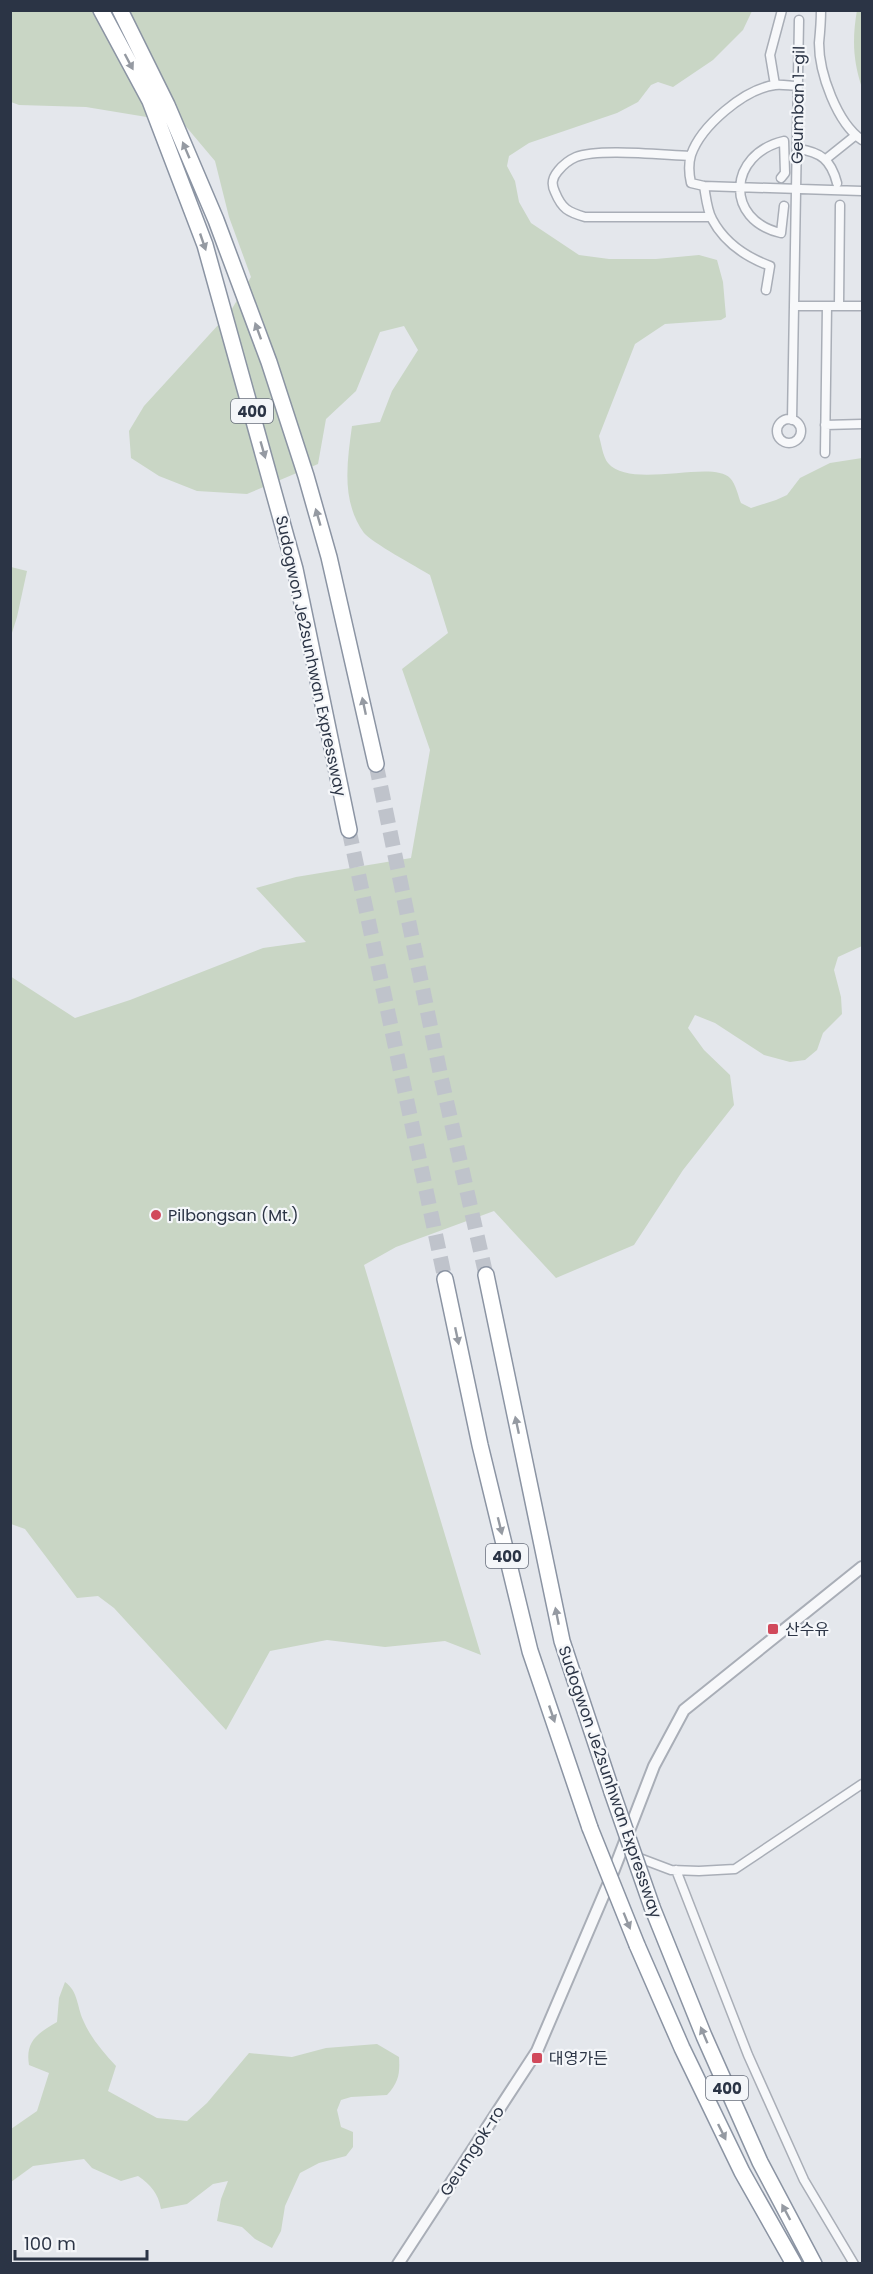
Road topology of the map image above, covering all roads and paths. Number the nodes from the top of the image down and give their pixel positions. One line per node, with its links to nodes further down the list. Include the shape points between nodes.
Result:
1 (101, 10): 31 (highway, Sudogwon Je2sunhwan Expressway / 400, one-way to 31, via 150,101 205,245 295,569)
2 (120, 10): 30 (highway, 400, one-way to 2, via 329,557 269,362 216,220 167,105)
3 (782, 10): 6 (street, via 770,55)
4 (821, 10): 8 (street, via 821,61 840,114)
5 (799, 20): 7 (street, Geumban 1-gil)
6 (774, 85): 7 (street); 10 (street, via 748,94 726,109)
7 (798, 87): 9 (street, Geumban 1-gil)
8 (859, 137): 11 (street)
9 (798, 149): 11 (street, via 810,150); 16 (street, Geumban 1-gil)
10 (690, 156): 14 (street, via 692,183); 20 (street, via 593,153 574,157 553,177 552,187 567,212 585,217)
11 (826, 159): 13 (street)
12 (781, 178): 15 (street, via 785,173 784,141 769,144 756,153 741,174)
13 (837, 183)
14 (704, 186): 15 (street); 20 (street)
15 (739, 187): 16 (street); 18 (street, via 749,213 769,230 782,233)
16 (797, 189): 17 (street); 22 (street, Geumban 1-gil)
17 (862, 191)
18 (784, 206)
19 (840, 206): 24 (street)
20 (711, 217): 21 (street, via 735,247 770,266)
21 (766, 290)
22 (795, 306): 23 (street); 26 (street, Geumban 1-gil)
23 (827, 306): 24 (street); 28 (street)
24 (839, 306): 25 (street)
25 (862, 306)
26 (792, 420)
27 (862, 424): 28 (street)
28 (825, 425): 29 (street)
29 (825, 453)
30 (376, 764)
31 (349, 830)
32 (486, 1275): 40 (highway, Sudogwon Je2sunhwan Expressway / 400, one-way to 32, bridge, via 759,2162 704,2036 652,1907 612,1792 562,1641)
33 (445, 1279): 39 (highway, Sudogwon Je2sunhwan Expressway / 400, one-way to 39, bridge, via 480,1445 531,1651 590,1828 682,2048 742,2172)
34 (862, 1567): 36 (street, Geumgok-ro, via 684,1710 654,1766)
35 (862, 1784): 37 (street, via 735,1869)
36 (622, 1852): 37 (street); 38 (street, Geumgok-ro, via 537,2051)
37 (676, 1870): 41 (street, via 748,2055 804,2180)
38 (398, 2264)
39 (794, 2264)
40 (814, 2264)
41 (854, 2264)

